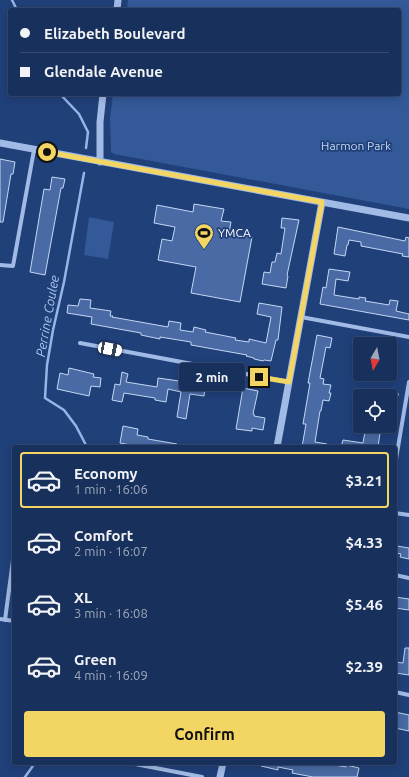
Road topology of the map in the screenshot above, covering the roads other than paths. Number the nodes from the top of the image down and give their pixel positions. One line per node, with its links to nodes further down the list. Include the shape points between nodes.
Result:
1 (103, 96): 4 (street)
2 (0, 143): 3 (street)
3 (34, 150): 4 (street); 7 (street, via 13,266)
4 (100, 162): 5 (street)
5 (322, 202): 6 (street); 8 (street)
6 (409, 218)
7 (0, 265)
8 (301, 317): 9 (street); 11 (street)
9 (409, 337)
10 (80, 344): 11 (street)
11 (289, 382): 13 (street)
12 (409, 382): 14 (street)
13 (277, 445)
14 (397, 453)
15 (397, 512): 16 (street)
16 (409, 515)
17 (12, 568): 21 (street)
18 (397, 575): 19 (street)
19 (409, 578)
20 (0, 619): 21 (street)
21 (5, 620): 22 (street)
22 (12, 621)
23 (397, 692): 24 (street)
24 (409, 695)
25 (140, 765): 27 (street)
26 (223, 765): 28 (street)
27 (202, 777)
28 (220, 777)

